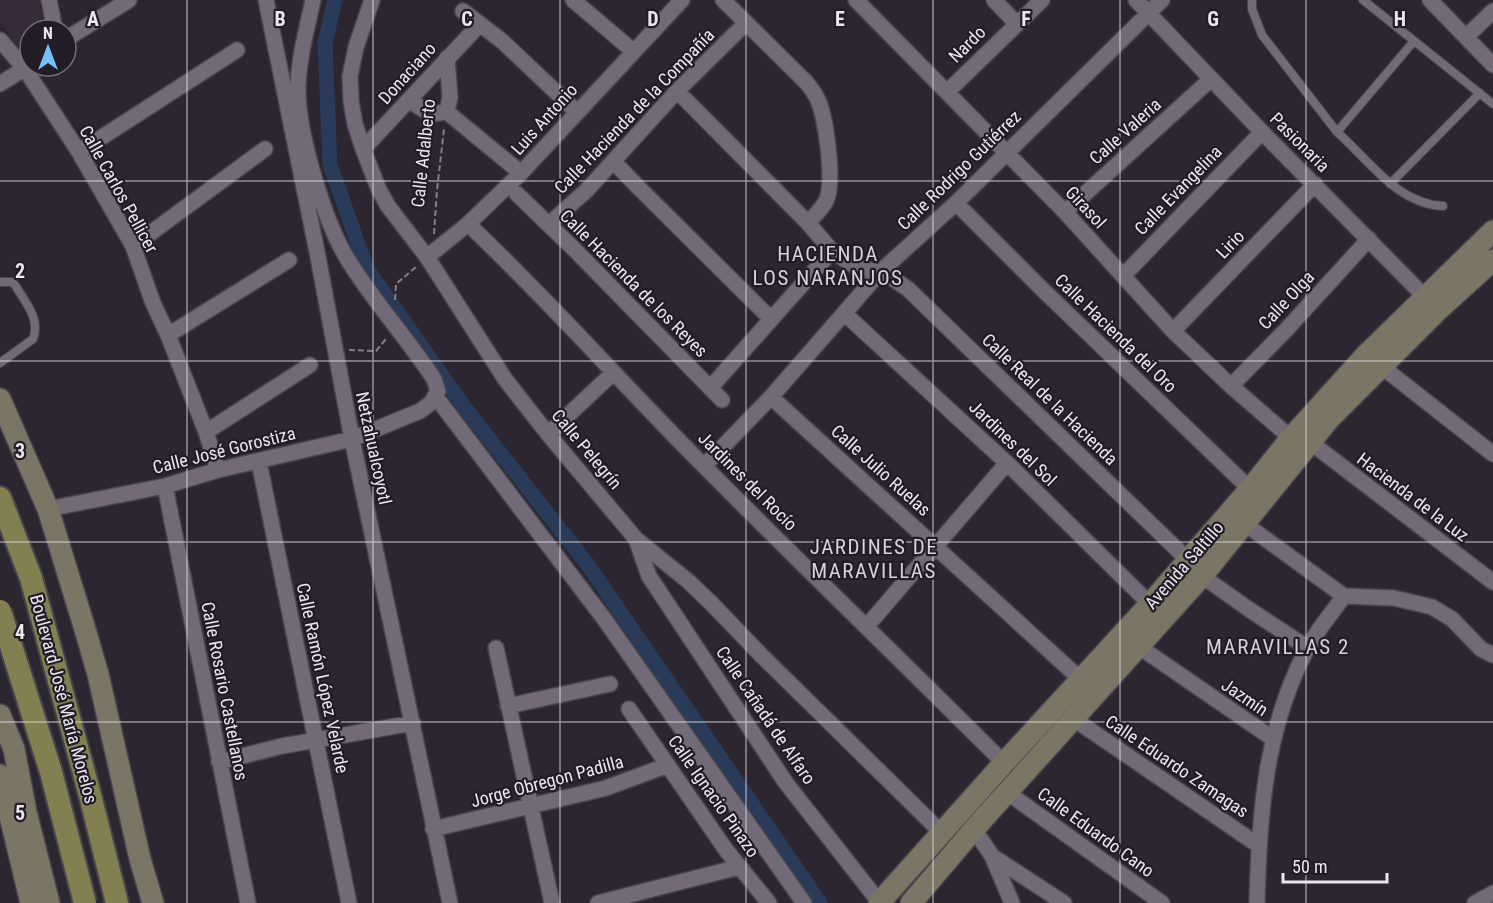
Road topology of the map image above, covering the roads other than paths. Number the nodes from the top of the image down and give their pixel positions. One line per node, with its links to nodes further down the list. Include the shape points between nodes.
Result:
1 (49, 0): 20 (street)
2 (129, 0): 24 (street)
3 (266, 0): 88 (street, Netzahualcoyotl)
4 (313, 0): 82 (street, via 298,86 303,129 331,228 348,261 434,379)
5 (573, 0): 29 (street)
6 (682, 0): 29 (street, Luis Antonio)
7 (723, 0): 21 (street)
8 (856, 0): 38 (street, Girasol)
9 (994, 0): 22 (street)
10 (1042, 0): 22 (street, Nardo)
11 (1136, 0): 19 (street, Pasionaria)
12 (1162, 0): 19 (street, Calle Rodrigo Gutiérrez)
13 (1252, 0): 45 (lane, via 1262,35)
14 (1363, 0): 27 (lane)
15 (1430, 0): 25 (street)
16 (372, 2): 46 (street, Calle Pelegrín, via 350,76 355,124)
17 (463, 11): 23 (street)
18 (1493, 11): 25 (street)
19 (1149, 13): 35 (street, Pasionaria); 49 (street, Calle Rodrigo Gutiérrez)
20 (53, 18)
21 (746, 23): 37 (street, Calle Hacienda de la Compañía); 58 (street, via 817,96 830,186 826,201)
22 (1017, 23): 38 (street, Nardo)
23 (480, 24): 31 (street, Donaciano); 43 (street)
24 (78, 32)
25 (1466, 37): 32 (street)
26 (0, 39): 30 (street, Calle Carlos Pellicer)
27 (1414, 41): 39 (lane); 45 (lane)
28 (237, 50): 48 (street)
29 (633, 51): 43 (street, Luis Antonio)
30 (18, 58)
31 (447, 58): 40 (street, Donaciano); 42 (street, Calle Adalberto)
32 (1493, 64)
33 (18, 73): 36 (street)
34 (34, 78): 48 (street, Calle Carlos Pellicer)
35 (1211, 79): 44 (street, Pasionaria); 57 (street, Calle Valeria)
36 (0, 84)
37 (677, 91): 50 (street, Calle Hacienda de la Compañía); 58 (street, Calle Real de la Hacienda)
38 (947, 92): 49 (street, Girasol)
39 (1480, 93): 41 (lane); 53 (lane)
40 (410, 101): 42 (street, via 430,114); 46 (street, Donaciano)
41 (1493, 104)
42 (447, 112): 51 (street)
43 (577, 112): 51 (street, Luis Antonio)
44 (1262, 132): 52 (street, Pasionaria); 69 (street, Calle Evangelina)
45 (1337, 132): 53 (lane)
46 (363, 148): 65 (street, Calle Pelegrín, via 388,206)
47 (266, 149): 63 (street)
48 (79, 152): 63 (street, Calle Carlos Pellicer)
49 (1006, 152): 55 (street, Calle Rodrigo Gutiérrez); 57 (street, Girasol)
50 (614, 162): 60 (street, Calle Hacienda de la Compañía); 73 (street)
51 (521, 173): 59 (street, Luis Antonio)
52 (1315, 184): 62 (street, Pasionaria); 74 (street, Lirio)
53 (1390, 184): 56 (lane, via 1427,206)
54 (517, 194): 60 (street, Calle Hacienda de los Reyes)
55 (956, 203): 68 (street, Calle Rodrigo Gutiérrez); 96 (street, Calle Hacienda del Oro)
56 (1443, 206)
57 (1065, 212): 69 (street, Girasol)
58 (808, 223): 64 (street, Calle Real de la Hacienda)
59 (468, 225): 65 (street, Luis Antonio); 79 (street, Jardines del Rocío)
60 (549, 225): 81 (street, Calle Hacienda de los Reyes)
61 (1493, 231): 71 (street, Avenida Saltillo)
62 (1369, 239): 71 (street, Pasionaria); 80 (street, Calle Olga)
63 (133, 246): 75 (street, Calle Carlos Pellicer)
64 (832, 251): 68 (street, Calle Real de la Hacienda, via 856,267); 73 (street)
65 (430, 254): 87 (street, Calle Pelegrín, via 505,379)
66 (289, 260): 75 (street)
67 (1493, 260): 71 (street, Avenida Saltillo)
68 (880, 272): 72 (street, Calle Rodrigo Gutiérrez); 102 (street, Calle Real de la Hacienda, via 908,289)
69 (1123, 276): 74 (street, Girasol)
70 (0, 282): 76 (lane, via 15,285 34,316 35,325 33,339)
71 (1431, 303): 78 (street, Avenida Saltillo); 89 (street, Avenida Saltillo, via 1366,355)
72 (845, 314): 83 (street, Calle Rodrigo Gutiérrez); 92 (street, Jardines del Sol)
73 (771, 318): 81 (street)
74 (1173, 331): 80 (street, Girasol)
75 (168, 335): 86 (street, Calle Carlos Pellicer)
76 (0, 362)
77 (310, 365): 86 (street)
78 (1381, 366): 89 (street, Avenida Saltillo); 90 (street)
79 (613, 373): 87 (street); 93 (street, Jardines del Rocío)
80 (1231, 386): 89 (street, Girasol)
81 (710, 388): 85 (street, Calle Hacienda de los Reyes)
82 (436, 396): 88 (street, Calle José Gorostiza, via 431,403 406,416); 147 (street, via 605,620)
83 (771, 397): 93 (street, Calle Rodrigo Gutiérrez); 101 (street, Calle Julio Ruelas)
84 (0, 399): 98 (street)
85 (722, 400)
86 (206, 432): 94 (street, Calle Carlos Pellicer)
87 (548, 434): 100 (street, Calle Pelegrín)
88 (352, 439): 91 (street, Calle José Gorostiza); 118 (street, Netzahualcoyotl)
89 (1300, 440): 96 (street, Avenida Saltillo); 99 (street, Avenida Saltillo); 103 (street, Hacienda de la Luz)
90 (1493, 454)
91 (259, 462): 94 (street, Calle José Gorostiza); 120 (street, Calle Ramón López Velarde)
92 (1007, 463): 101 (street); 105 (street, Jardines del Sol)
93 (704, 466): 107 (street, Jardines del Rocío)
94 (218, 470): 95 (street, Calle José Gorostiza)
95 (165, 486): 98 (street, Calle José Gorostiza); 121 (street, Calle Rosario Castellanos)
96 (1250, 489): 102 (street, Avenida Saltillo)
97 (3, 505): 138 (main road, Boulevard José María Morelos, via 31,578)
98 (48, 509): 132 (street, via 98,674)
99 (1245, 524): 102 (street, Avenida Saltillo); 104 (street)
100 (636, 539): 129 (street, Calle Pelegrín, via 711,603); 148 (street, Calle Cañadá de Alfaro, via 649,576 786,783)
101 (935, 547): 107 (street); 113 (street, Calle Julio Ruelas)
102 (1195, 568): 105 (street, Avenida Saltillo); 108 (street, Avenida Saltillo); 110 (street, Calle Real de la Hacienda)
103 (1493, 582)
104 (1344, 596): 110 (street); 111 (street, via 1394,598 1432,607 1452,619 1481,650)
105 (1150, 604): 113 (street, Avenida Saltillo)
106 (0, 611): 137 (main road, Boulevard José María Morelos, bridge, via 51,772)
107 (867, 626): 122 (street, Jardines del Rocío)
108 (1138, 646): 113 (street, Avenida Saltillo); 119 (street, Jazmín)
109 (496, 648): 114 (street)
110 (1308, 648): 119 (street)
111 (1493, 655)
112 (610, 684): 114 (street)
113 (1089, 687): 117 (street, Avenida Saltillo); 122 (street, Avenida Saltillo)
114 (508, 706): 126 (street)
115 (628, 709): 123 (street, Calle Ignacio Pinazo)
116 (0, 715): 136 (street, via 14,749)
117 (1074, 719): 125 (street, Avenida Saltillo); 130 (street, Calle Eduardo Zamagas)
118 (413, 723): 120 (street); 128 (street, Netzahualcoyotl)
119 (1272, 738): 130 (street)
120 (316, 741): 121 (street); 142 (street, Calle Ramón López Velarde)
121 (219, 762): 141 (street, Calle Rosario Castellanos)
122 (1004, 763): 129 (street, Avenida Saltillo)
123 (668, 765): 126 (street, Jorge Obregon Padilla, via 606,788); 133 (street, Calle Ignacio Pinazo)
124 (0, 775): 135 (street)
125 (1008, 793): 127 (street, Avenida Saltillo); 152 (street, Calle Eduardo Cano)
126 (530, 806): 128 (street, Jorge Obregon Padilla); 144 (street)
127 (974, 829): 131 (street); 149 (street, Avenida Saltillo)
128 (434, 830): 143 (street, Netzahualcoyotl)
129 (942, 833): 148 (street, Avenida Saltillo)
130 (1258, 845): 153 (street)
131 (992, 856): 150 (street); 151 (street)
132 (140, 859): 139 (street); 140 (street)
133 (739, 867): 145 (street); 146 (street, Calle Ignacio Pinazo)
134 (1493, 893): 154 (street)
135 (31, 903)
136 (50, 903)
137 (85, 903)
138 (117, 903)
139 (141, 903)
140 (153, 903)
141 (248, 903)
142 (349, 903)
143 (450, 903)
144 (552, 903)
145 (598, 903)
146 (770, 903)
147 (804, 903)
148 (880, 903)
149 (910, 903)
150 (1012, 903)
151 (1064, 903)
152 (1162, 903)
153 (1257, 903)
154 (1475, 903)

